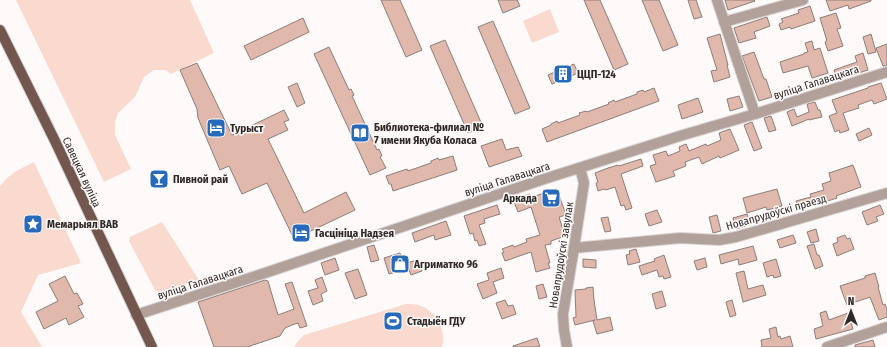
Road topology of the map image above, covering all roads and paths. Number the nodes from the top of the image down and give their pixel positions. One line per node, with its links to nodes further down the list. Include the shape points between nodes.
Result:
1 (717, 0): 3 (street)
2 (803, 0): 3 (street)
3 (724, 22): 6 (street)
4 (0, 30): 10 (main road, Савецкая вуліца)
5 (887, 72): 6 (street, вуліца Галавацкага)
6 (755, 114): 7 (street, вуліца Галавацкага)
7 (580, 168): 9 (street, Новапрудоўскі завулак, via 584,182); 10 (street, вуліца Галавацкага)
8 (887, 193): 9 (street, Новапрудоўскі праезд, via 719,240 680,238)
9 (574, 248): 13 (street, Новапрудоўскі завулак, via 563,314)
10 (136, 315): 12 (main road, Савецкая вуліца)
11 (887, 327): 14 (street)
12 (152, 347)
13 (567, 347)
14 (827, 347)

